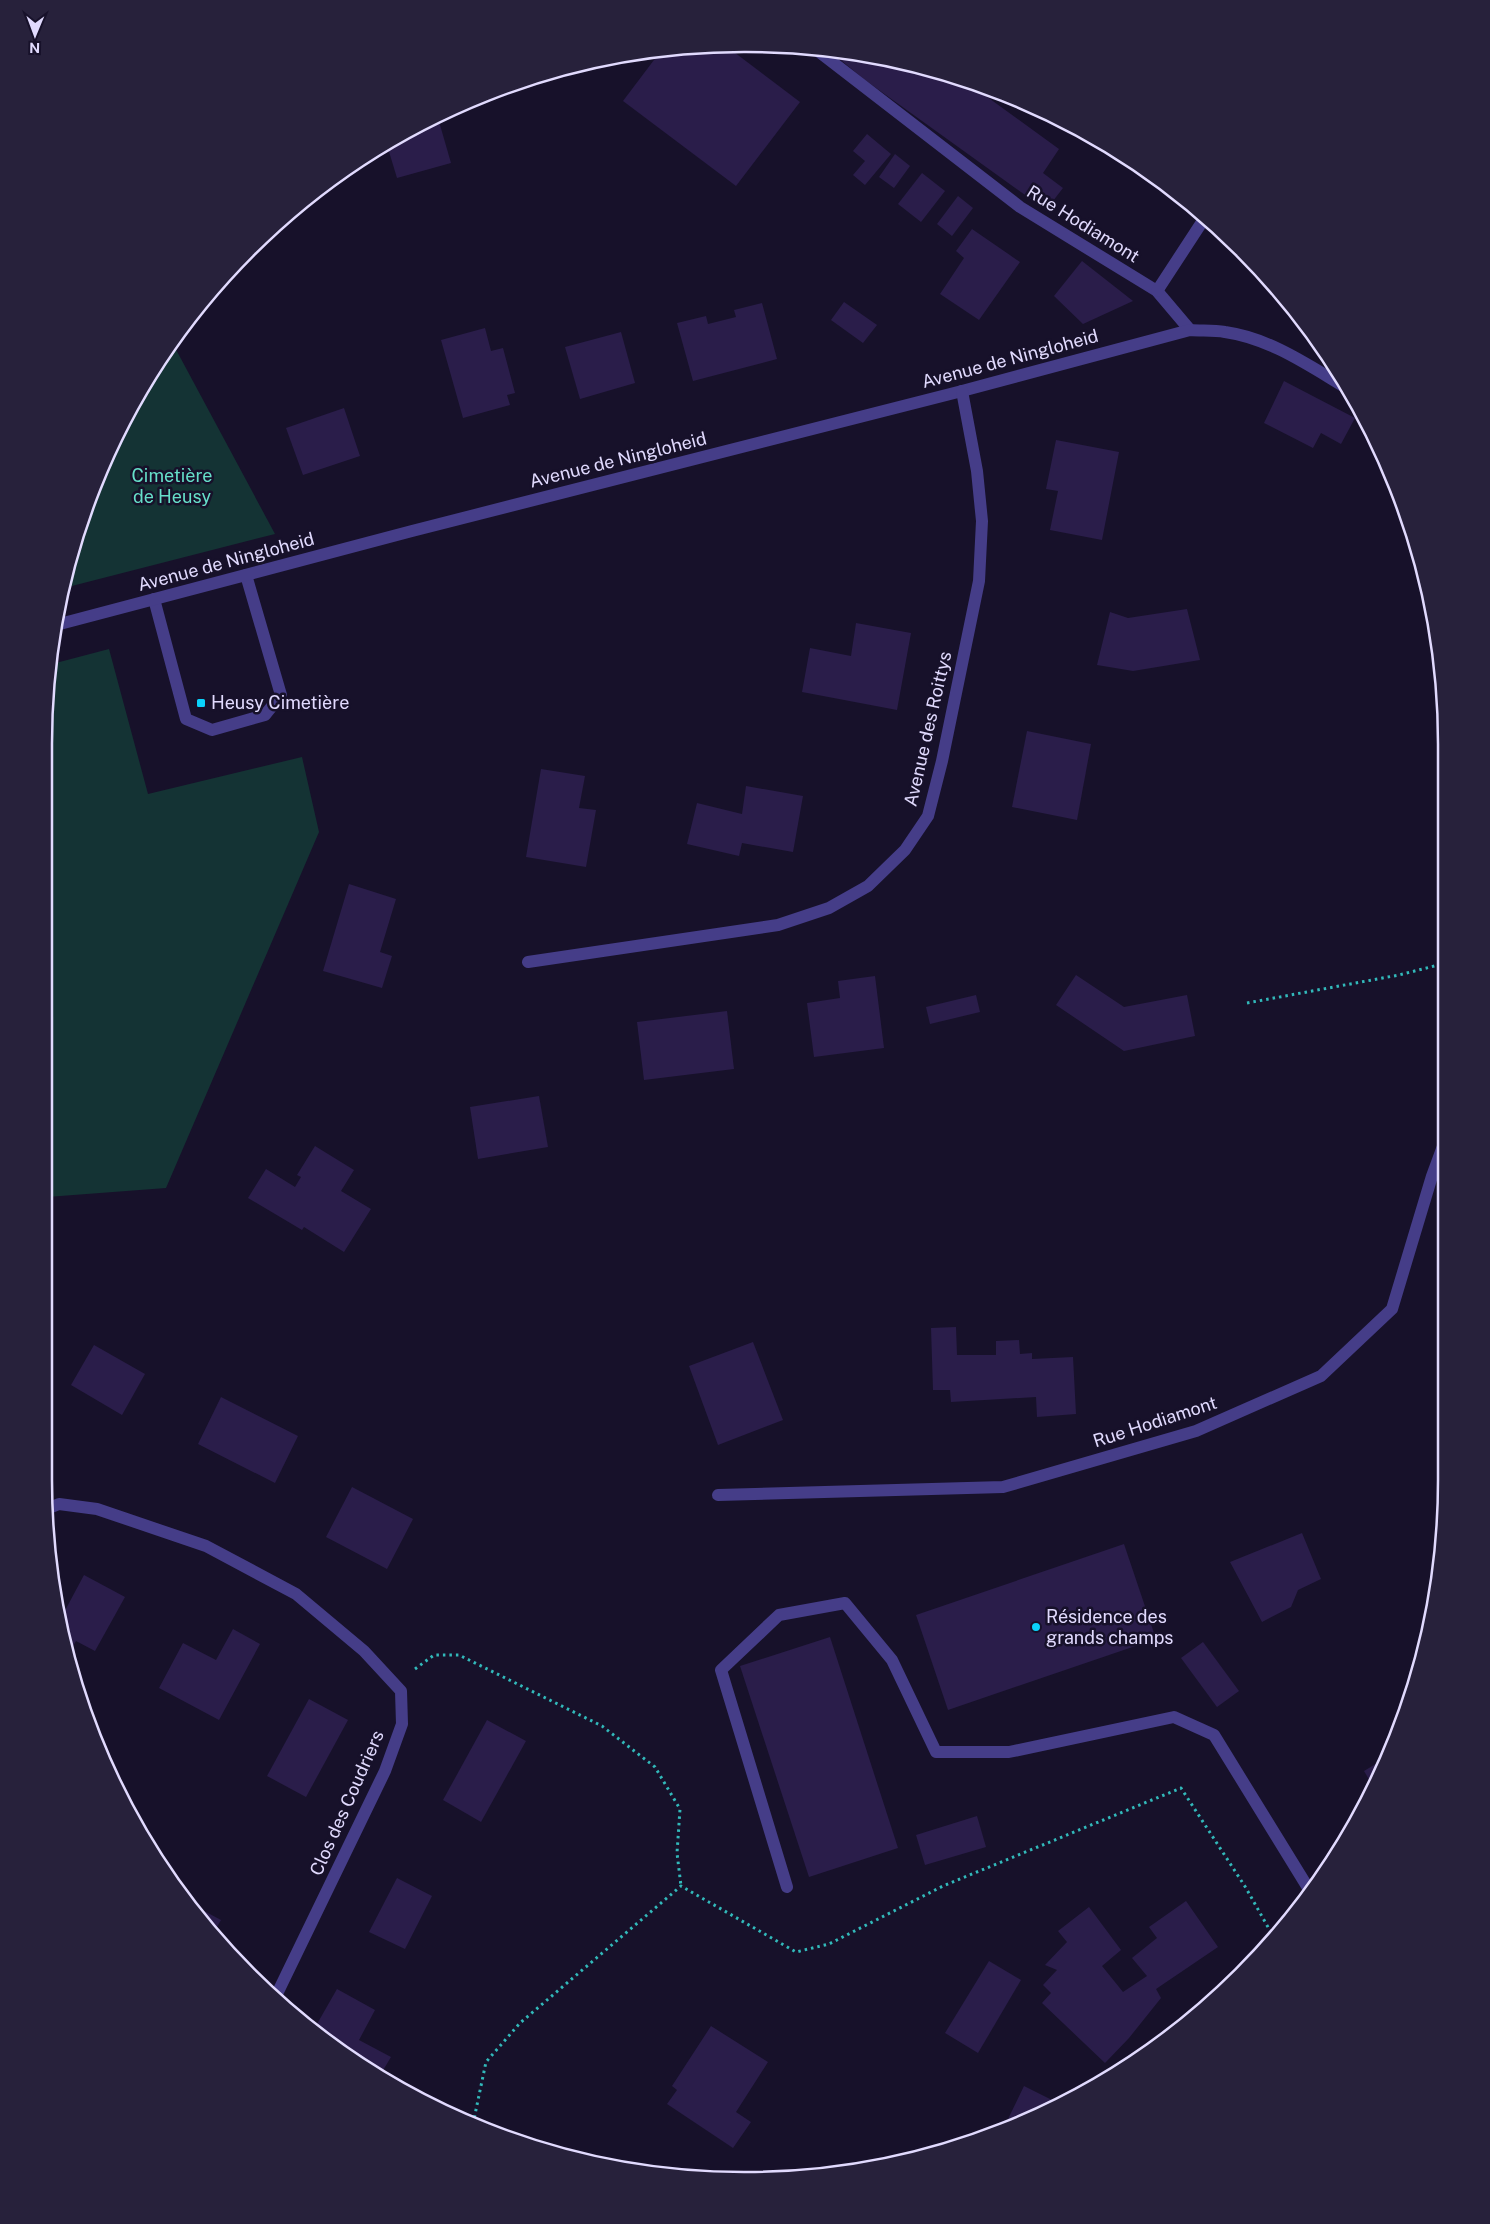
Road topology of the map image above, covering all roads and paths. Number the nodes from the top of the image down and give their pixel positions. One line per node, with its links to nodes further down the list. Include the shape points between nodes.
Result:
1 (826, 57): 3 (street, Rue Hodiamont, via 1020,207)
2 (1201, 223): 3 (street)
3 (1157, 291): 4 (street, Rue Hodiamont)
4 (1190, 330): 5 (street, via 1226,332 1260,341); 6 (street, Avenue de Ningloheid)
5 (1333, 380)
6 (962, 391): 7 (street, Avenue de Ningloheid); 10 (street, Avenue des Roittys, via 982,520 979,581 928,816 905,850 868,886 829,908 778,925)
7 (246, 574): 8 (street, Avenue de Ningloheid); 8 (street, via 281,696 265,715 212,730 186,719)
8 (154, 599): 9 (street, Avenue de Ningloheid)
9 (64, 623)
10 (528, 962)
11 (1438, 965): 12 (path)
12 (1247, 1004)
13 (1438, 1160): 14 (street, Rue Hodiamont, via 1392,1309 1321,1376 1196,1431 1003,1487)
14 (718, 1494)
15 (53, 1506): 16 (street, Clos des Coudriers, via 59,1504 96,1509 206,1546 296,1594 364,1651)
16 (395, 1685): 18 (path, via 434,1655 459,1655 602,1726 655,1767 680,1809 677,1853); 21 (street, Clos des Coudriers, via 401,1691 402,1724 385,1771)
17 (1306, 1884): 19 (street, via 1214,1735 1174,1717 1009,1752 936,1752 892,1660 845,1603 779,1615 721,1670)
18 (681, 1886): 20 (path, via 796,1952 829,1944 943,1886 1181,1788); 22 (path, via 520,2023 486,2062)
19 (787, 1887)
20 (1270, 1931)
21 (278, 1991)
22 (475, 2116)

